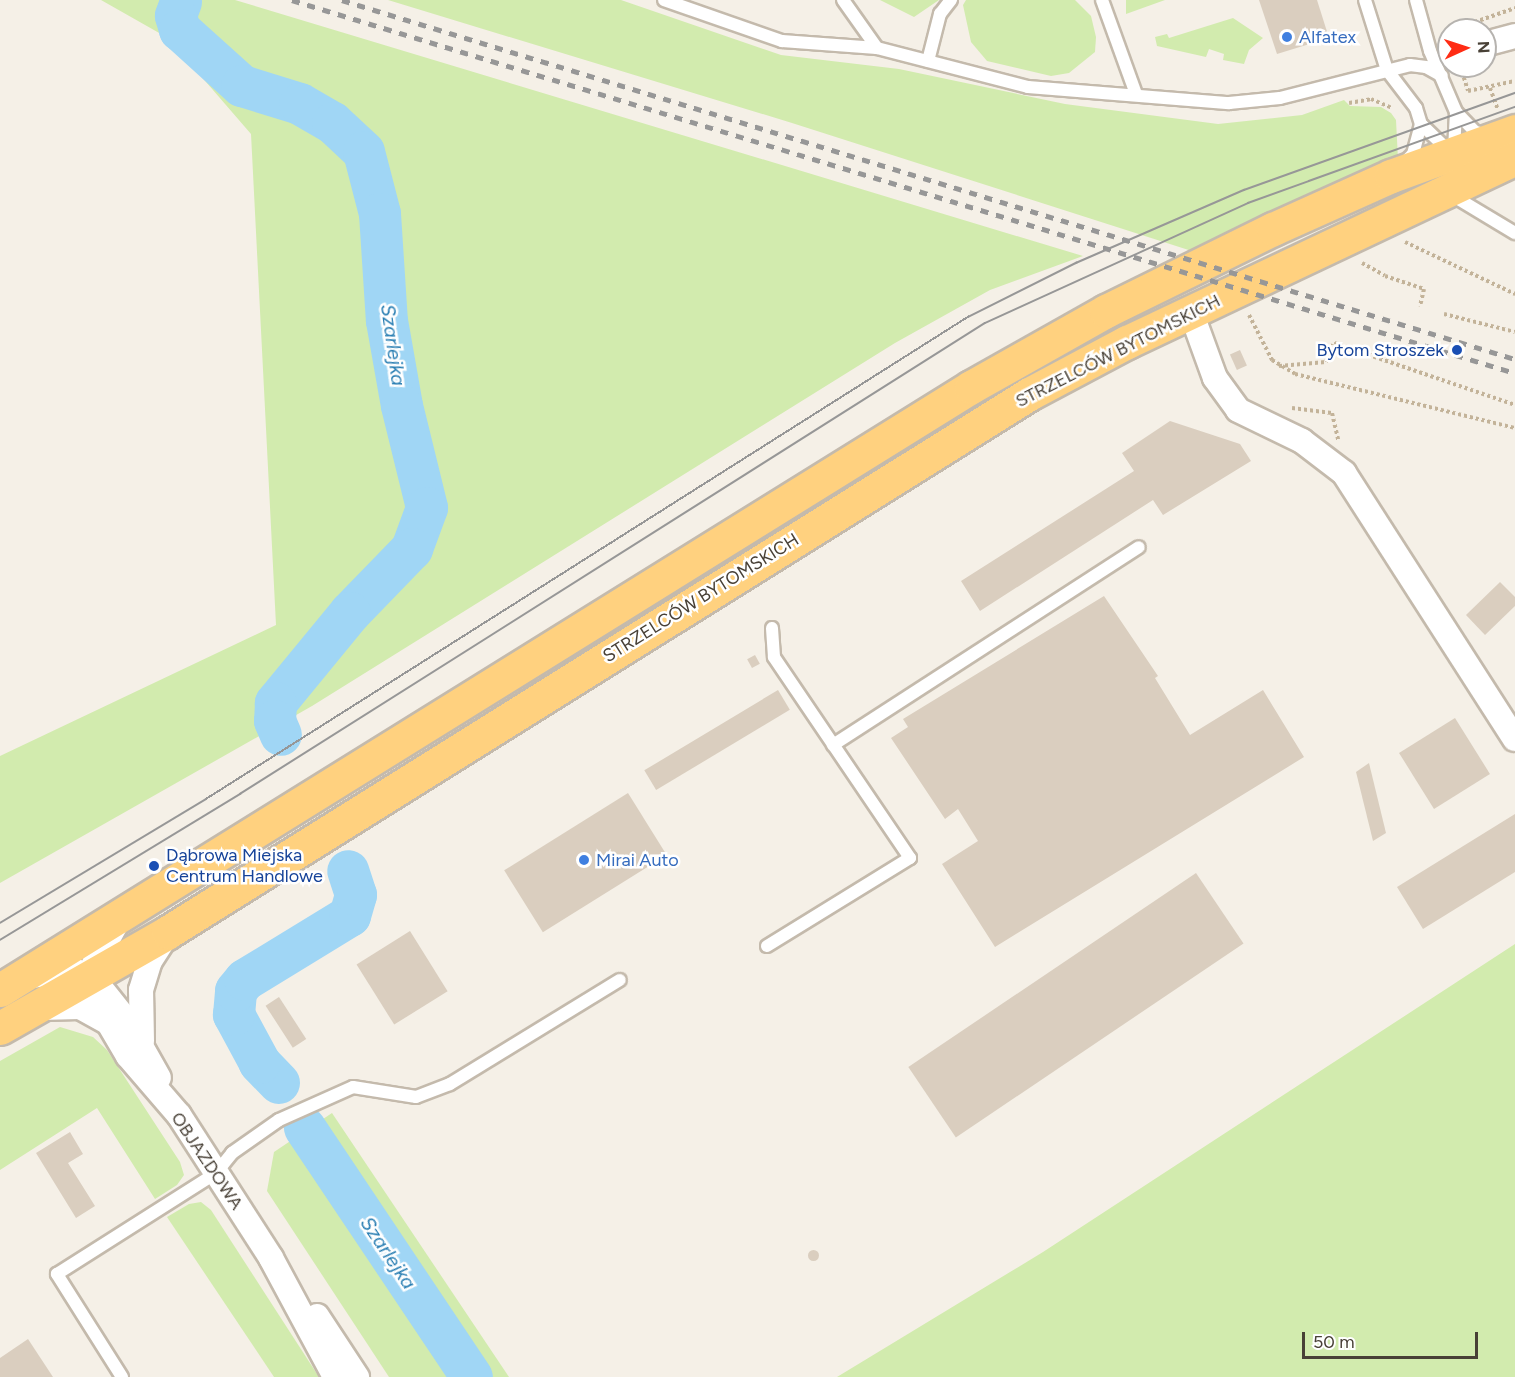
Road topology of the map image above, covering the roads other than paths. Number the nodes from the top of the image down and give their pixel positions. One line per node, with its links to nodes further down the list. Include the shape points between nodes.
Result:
1 (664, 0): 9 (lane, via 782,41)
2 (843, 0): 9 (lane)
3 (951, 0): 10 (lane, via 940,14)
4 (1102, 0): 15 (lane)
5 (1365, 0): 12 (lane)
6 (1416, 0): 11 (lane)
7 (1515, 36): 8 (street)
8 (1497, 41)
9 (877, 48): 10 (lane)
10 (928, 61): 15 (lane, via 1028,87)
11 (1437, 61)
12 (1387, 69): 13 (lane, via 1410,65); 15 (lane, via 1280,98 1229,103); 17 (lane, via 1416,108)
13 (1437, 74)
14 (1443, 78): 16 (lane)
15 (1136, 94)
16 (1456, 112): 18 (lane, via 1475,132); 19 (lane, STRZELCÓW BYTOMSKICH)
17 (1421, 124): 19 (lane); 20 (lane, via 1413,154)
18 (1507, 140): 19 (highway); 21 (highway, STRZELCÓW BYTOMSKICH)
19 (1453, 153): 20 (highway); 21 (lane, STRZELCÓW BYTOMSKICH)
20 (1391, 176): 28 (highway, via 1106,311 971,387)
21 (1434, 198): 22 (lane); 23 (highway, STRZELCÓW BYTOMSKICH)
22 (1515, 233)
23 (1191, 312): 26 (street, via 1215,378 1238,410 1302,441 1344,473); 29 (highway, STRZELCÓW BYTOMSKICH, via 1029,394)
24 (1139, 547): 27 (lane)
25 (772, 628): 27 (lane, via 774,657)
26 (1515, 739)
27 (833, 745): 30 (lane, via 910,858)
28 (126, 912): 31 (street, via 105,938); 33 (highway)
29 (168, 932): 31 (highway, STRZELCÓW BYTOMSKICH); 37 (street, via 150,961 141,990)
30 (767, 946)
31 (92, 977): 33 (street, via 71,969 54,970); 34 (highway, STRZELCÓW BYTOMSKICH); 35 (street); 37 (street)
32 (620, 980): 39 (lane, via 450,1084 416,1097 353,1087 279,1120 232,1153)
33 (8, 986)
34 (32, 1010): 35 (street, OBJAZDOWA, via 80,1007); 36 (highway, STRZELCÓW BYTOMSKICH)
35 (107, 1022): 38 (street, OBJAZDOWA, via 141,1074)
36 (0, 1028)
37 (143, 1047): 38 (street)
38 (179, 1115): 39 (street, OBJAZDOWA)
39 (216, 1173): 40 (street, OBJAZDOWA); 41 (lane, via 57,1274)
40 (271, 1258): 42 (street, OBJAZDOWA); 43 (street)
41 (122, 1377)
42 (335, 1377)
43 (357, 1377)

